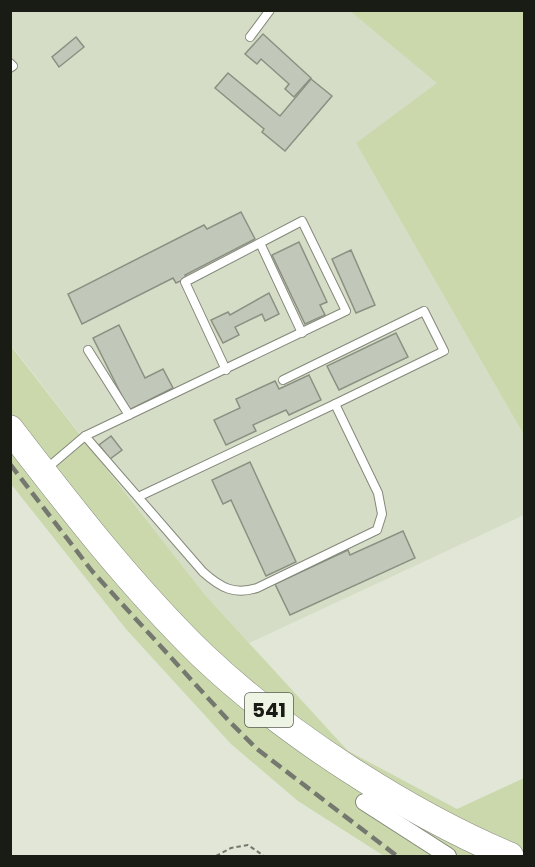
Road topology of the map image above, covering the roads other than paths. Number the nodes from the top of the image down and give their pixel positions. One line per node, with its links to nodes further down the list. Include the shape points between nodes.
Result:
1 (270, 10): 2 (lane)
2 (250, 37)
3 (10, 63): 4 (lane)
4 (10, 68)
5 (260, 243): 6 (lane); 6 (lane, via 302,221 346,311); 8 (lane, via 185,282)
6 (302, 333): 8 (lane)
7 (88, 350): 11 (lane)
8 (226, 370): 11 (lane)
9 (283, 380): 10 (lane, via 424,311 444,351)
10 (335, 404): 15 (lane); 15 (lane, via 378,492 382,514 377,530 257,588 240,593 220,587 203,573)
11 (129, 415): 13 (lane)
12 (10, 429): 14 (main road, 541)
13 (85, 436): 14 (lane); 15 (lane)
14 (43, 472): 18 (main road, 541, via 71,510 169,621 241,688 381,789 441,824)
15 (138, 497)
16 (364, 802): 17 (street)
17 (448, 856)
18 (510, 856)

